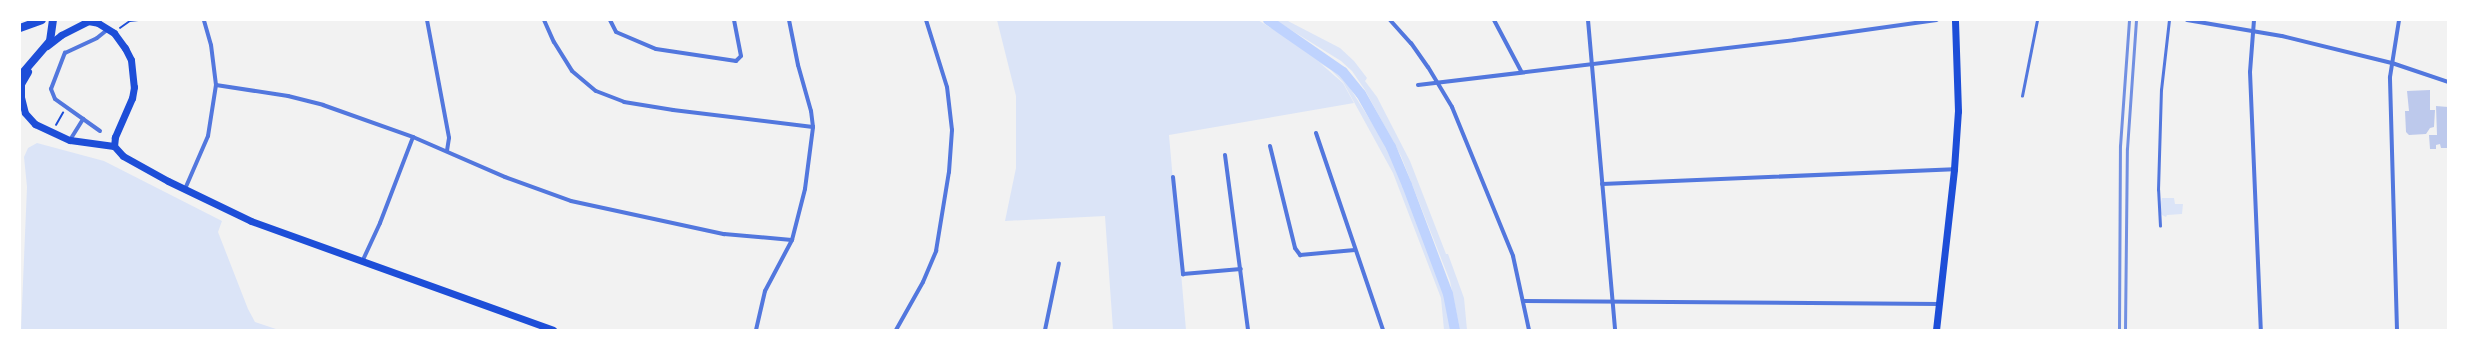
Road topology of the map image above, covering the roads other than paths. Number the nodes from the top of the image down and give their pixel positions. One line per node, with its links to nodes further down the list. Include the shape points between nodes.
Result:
1 (42, 20): 21 (highway)
2 (204, 20): 31 (street, via 211,45)
3 (427, 20): 42 (street, via 449,138)
4 (544, 20): 35 (street, via 572,71 596,91 624,102)
5 (610, 20): 6 (street, via 616,32 656,49 736,61 741,56)
6 (734, 20)
7 (789, 20): 35 (street)
8 (926, 20): 59 (street, via 947,87 952,130 949,172 936,251 923,282)
9 (1390, 20): 29 (street, via 1411,42)
10 (1494, 20): 27 (street)
11 (1588, 20): 25 (street)
12 (1937, 20): 25 (street, via 1794,40)
13 (1955, 20): 44 (main road, via 1958,91)
14 (2037, 20): 33 (lane)
15 (2169, 20): 48 (lane, via 2161,90)
16 (2187, 20): 23 (street)
17 (2254, 20): 23 (street)
18 (2399, 20): 26 (street)
19 (90, 21): 22 (main road); 24 (main road, via 61,35)
20 (54, 24): 24 (highway)
21 (20, 28)
22 (108, 29): 34 (street, via 97,38 62,56 51,89 52,96 65,109); 40 (main road, via 125,48 133,71 132,98 115,137)
23 (2252, 30): 26 (street); 66 (street, via 2250,72)
24 (46, 47): 28 (highway)
25 (1592, 63): 27 (street); 46 (street)
26 (2392, 63): 30 (street); 67 (street, via 2390,77)
27 (1521, 72): 29 (street)
28 (20, 82): 39 (main road, via 21,97 28,119 55,135)
29 (1438, 82): 32 (street); 55 (street, via 1452,107 1514,256)
30 (2448, 82)
31 (216, 85): 38 (street, via 288,96); 47 (street, via 208,136)
32 (1418, 85)
33 (2022, 96)
34 (81, 117): 36 (street); 39 (street)
35 (813, 127): 49 (street, via 805,189)
36 (100, 131)
37 (1316, 133): 50 (street)
38 (413, 137): 42 (street); 51 (street)
39 (70, 140): 40 (main road)
40 (114, 146): 47 (main road, via 123,156)
41 (1270, 146): 50 (street, via 1295,248 1300,255)
42 (447, 151): 49 (street, via 505,177 572,200 724,234)
43 (1225, 155): 53 (street)
44 (1954, 168): 46 (street); 56 (main road)
45 (1173, 177): 53 (street, via 1183,274)
46 (1602, 184): 54 (street)
47 (185, 190): 51 (main road, via 251,221)
48 (2160, 226)
49 (792, 240): 58 (street, via 765,292)
50 (1355, 250): 62 (street)
51 (362, 262): 57 (main road)
52 (1059, 264): 60 (street)
53 (1241, 269): 61 (street)
54 (1612, 300): 55 (street); 56 (street); 64 (street)
55 (1524, 301): 63 (street)
56 (1940, 304): 65 (main road)
57 (553, 330)
58 (756, 330)
59 (896, 330)
60 (1045, 330)
61 (1248, 330)
62 (1383, 330)
63 (1529, 330)
64 (1615, 330)
65 (1936, 330)
66 (2261, 330)
67 (2397, 330)

